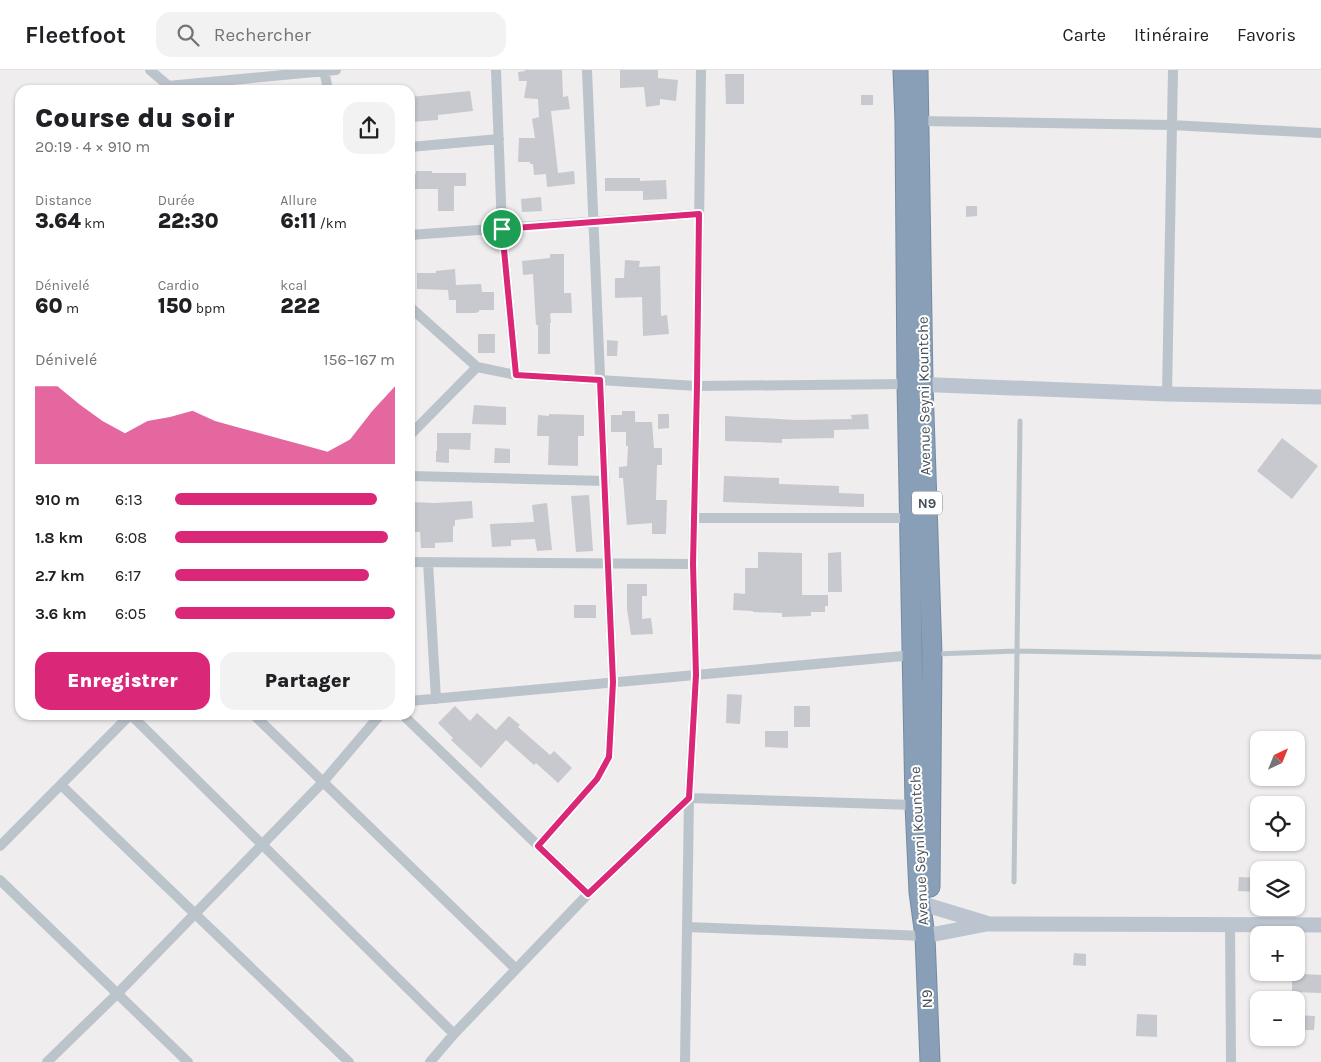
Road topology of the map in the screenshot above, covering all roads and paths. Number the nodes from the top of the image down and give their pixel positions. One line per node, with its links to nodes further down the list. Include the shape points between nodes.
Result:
1 (150, 70): 10 (street)
2 (336, 70): 9 (street)
3 (496, 70): 16 (street)
4 (587, 70): 19 (street)
5 (701, 70): 18 (street)
6 (903, 70): 26 (highway, Avenue Seyni Kountche / N9)
7 (918, 70): 13 (highway, Avenue Seyni Kountche / N9)
8 (1172, 70): 14 (street)
9 (325, 71): 11 (street); 12 (street)
10 (167, 85)
11 (197, 85)
12 (327, 85)
13 (919, 121): 14 (street); 26 (highway, Avenue Seyni Kountche / N9)
14 (1172, 125): 15 (street); 28 (street)
15 (1321, 133)
16 (499, 139): 17 (street); 20 (street)
17 (415, 147)
18 (699, 214): 19 (street); 27 (street)
19 (594, 222): 20 (street); 25 (street)
20 (502, 229): 21 (street); 24 (street)
21 (415, 235)
22 (415, 311): 23 (street)
23 (477, 367): 24 (street); 31 (street)
24 (516, 375): 25 (street)
25 (600, 380): 27 (street); 33 (street)
26 (915, 384): 27 (street); 28 (main road); 35 (highway, Avenue Seyni Kountche / N9); 41 (highway, Avenue Seyni Kountche / N9)
27 (697, 386): 34 (street)
28 (1167, 394): 29 (main road)
29 (1321, 396)
30 (1020, 421): 40 (lane)
31 (415, 430)
32 (415, 476): 33 (street)
33 (605, 481): 38 (street)
34 (694, 518): 35 (street); 39 (street)
35 (910, 518): 42 (highway, Avenue Seyni Kountche / N9)
36 (415, 562): 37 (street)
37 (428, 562): 38 (street); 46 (street)
38 (608, 564): 39 (street); 45 (street)
39 (693, 564): 44 (street)
40 (1017, 650): 41 (lane); 43 (lane); 61 (lane)
41 (932, 654): 42 (street); 63 (highway, Avenue Seyni Kountche / N9)
42 (912, 656): 44 (street); 56 (highway, Avenue Seyni Kountche / N9)
43 (1321, 657)
44 (696, 675): 45 (street); 55 (street)
45 (613, 682): 46 (street); 59 (street, via 609,757 597,779)
46 (436, 698): 47 (street)
47 (415, 700)
48 (126, 720): 54 (street)
49 (136, 720): 57 (street)
50 (259, 720): 53 (street)
51 (376, 720): 53 (street)
52 (409, 720): 59 (street)
53 (323, 782): 57 (street); 70 (street)
54 (61, 785): 58 (street); 64 (street)
55 (689, 798): 56 (street); 62 (street); 68 (street)
56 (915, 805): 63 (highway, Avenue Seyni Kountche / N9)
57 (263, 844): 64 (street); 72 (street)
58 (0, 846)
59 (538, 846): 62 (street)
60 (0, 880): 71 (street)
61 (1014, 882)
62 (588, 894): 70 (street)
63 (925, 904): 65 (main road); 69 (highway, Avenue Seyni Kountche / N9)
64 (196, 914): 71 (street); 75 (street)
65 (987, 924): 66 (main road); 69 (main road)
66 (1230, 924): 67 (main road); 79 (street)
67 (1321, 926)
68 (687, 927): 69 (street); 77 (street)
69 (924, 936): 78 (highway, N9)
70 (516, 969): 72 (street)
71 (118, 994): 73 (street); 74 (street)
72 (454, 1034): 76 (street)
73 (47, 1062)
74 (188, 1062)
75 (349, 1062)
76 (430, 1062)
77 (685, 1062)
78 (930, 1062)
79 (1231, 1062)

